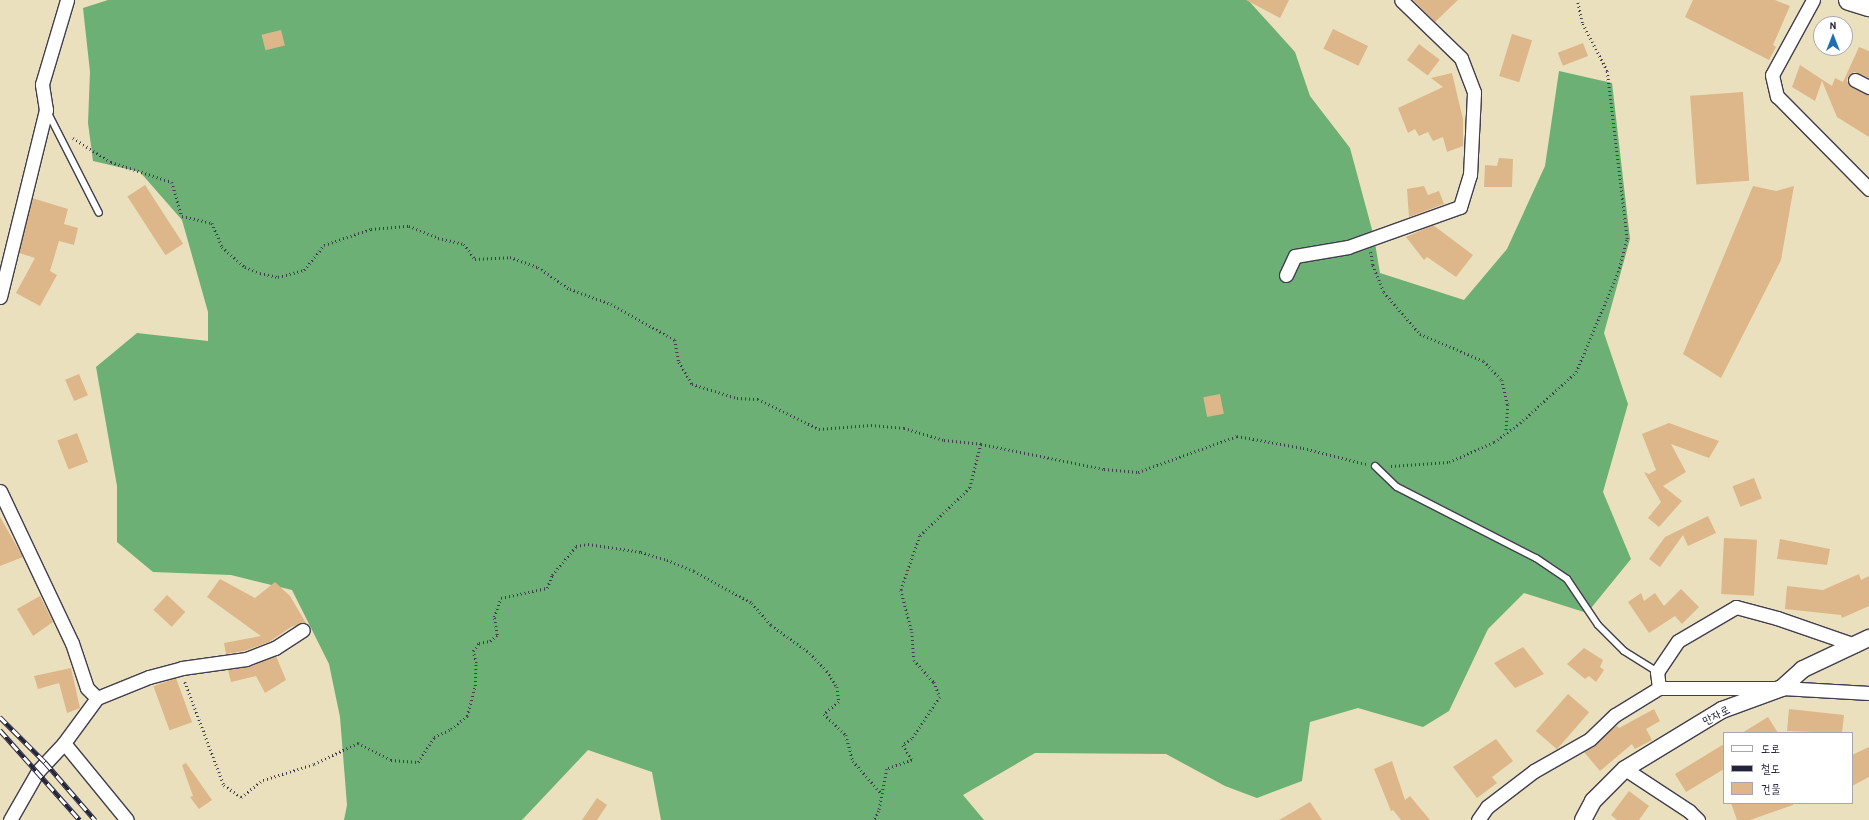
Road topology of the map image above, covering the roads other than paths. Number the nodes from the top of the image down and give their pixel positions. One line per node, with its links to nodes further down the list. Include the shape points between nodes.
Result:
1 (67, 0): 8 (street, via 42,84)
2 (1401, 0): 11 (street, via 1461,58 1474,92 1470,175 1460,207 1348,247 1295,256)
3 (1813, 0): 9 (street, via 1772,75 1777,96)
4 (1849, 0): 5 (main road)
5 (1869, 6)
6 (1855, 80): 7 (street)
7 (1869, 87)
8 (46, 110): 10 (lane); 12 (street)
9 (1869, 188)
10 (99, 213)
11 (1286, 275)
12 (0, 297)
13 (1375, 466): 17 (lane, via 1397,487 1536,558 1567,579 1598,625 1624,651)
14 (0, 492): 21 (street, via 72,643 87,688)
15 (303, 630): 21 (street, via 275,648 246,659 182,668 149,677)
16 (1862, 641): 17 (street, via 1736,607 1678,641); 19 (street, 만자로, via 1804,669)
17 (1656, 672): 18 (street)
18 (1659, 688): 19 (street); 27 (street, via 1615,715 1590,739 1534,771 1487,806)
19 (1782, 688): 20 (street); 23 (street, 만자로, via 1722,710)
20 (1869, 693)
21 (97, 698): 22 (street)
22 (64, 743): 25 (street, via 38,771); 26 (street)
23 (1625, 769): 24 (street, 만자로, via 1593,801); 28 (street, via 1689,811)
24 (1588, 817)
25 (10, 820)
26 (127, 820)
27 (1478, 820)
28 (1698, 820)

